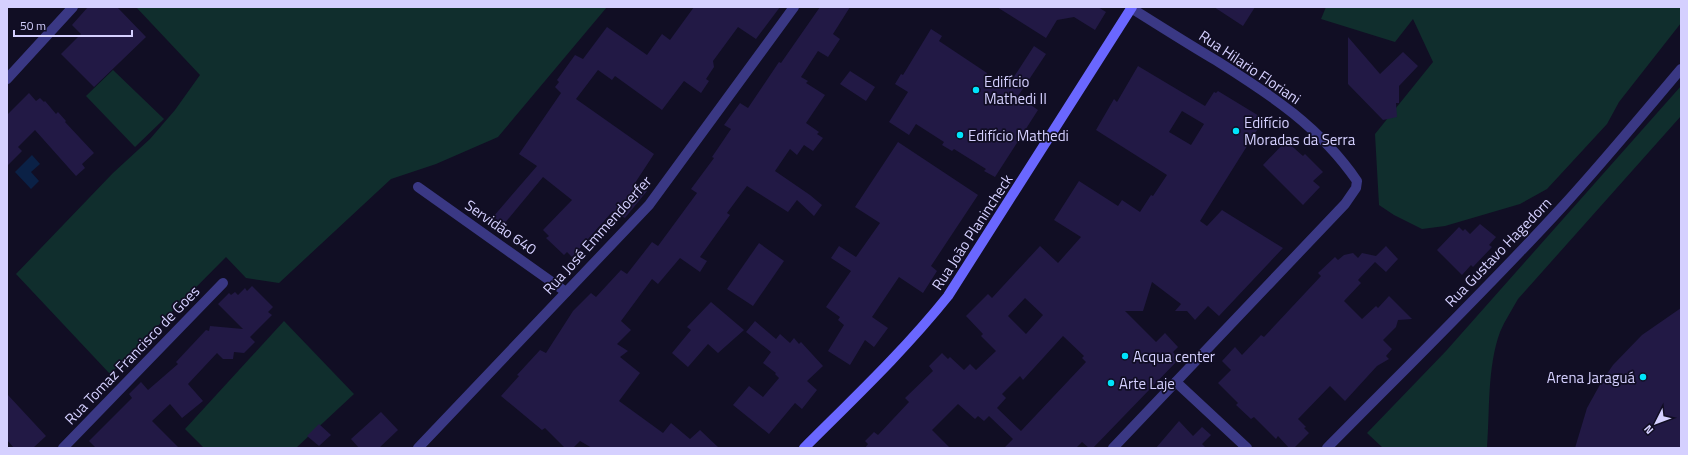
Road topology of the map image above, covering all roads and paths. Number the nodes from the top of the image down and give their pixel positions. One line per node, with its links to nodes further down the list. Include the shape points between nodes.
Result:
1 (73, 7): 5 (street)
2 (794, 7): 8 (street, Rua José Emmendoerfer, via 649,206)
3 (1132, 8): 9 (street, Rua Hilario Floriani, via 1275,99 1342,159 1356,180 1356,188 1346,204); 12 (main road, Rua João Planincheck, via 948,296 911,340)
4 (1681, 69): 15 (street, Rua Gustavo Hagedorn, via 1562,207)
5 (7, 79)
6 (418, 187): 8 (street, Servidão 640)
7 (223, 283): 10 (street, Rua Tomaz Francisco de Goes)
8 (566, 292): 11 (street, Rua José Emmendoerfer)
9 (1176, 382): 13 (street); 14 (street)
10 (62, 448)
11 (418, 448)
12 (804, 448)
13 (1113, 448)
14 (1247, 448)
15 (1327, 448)

